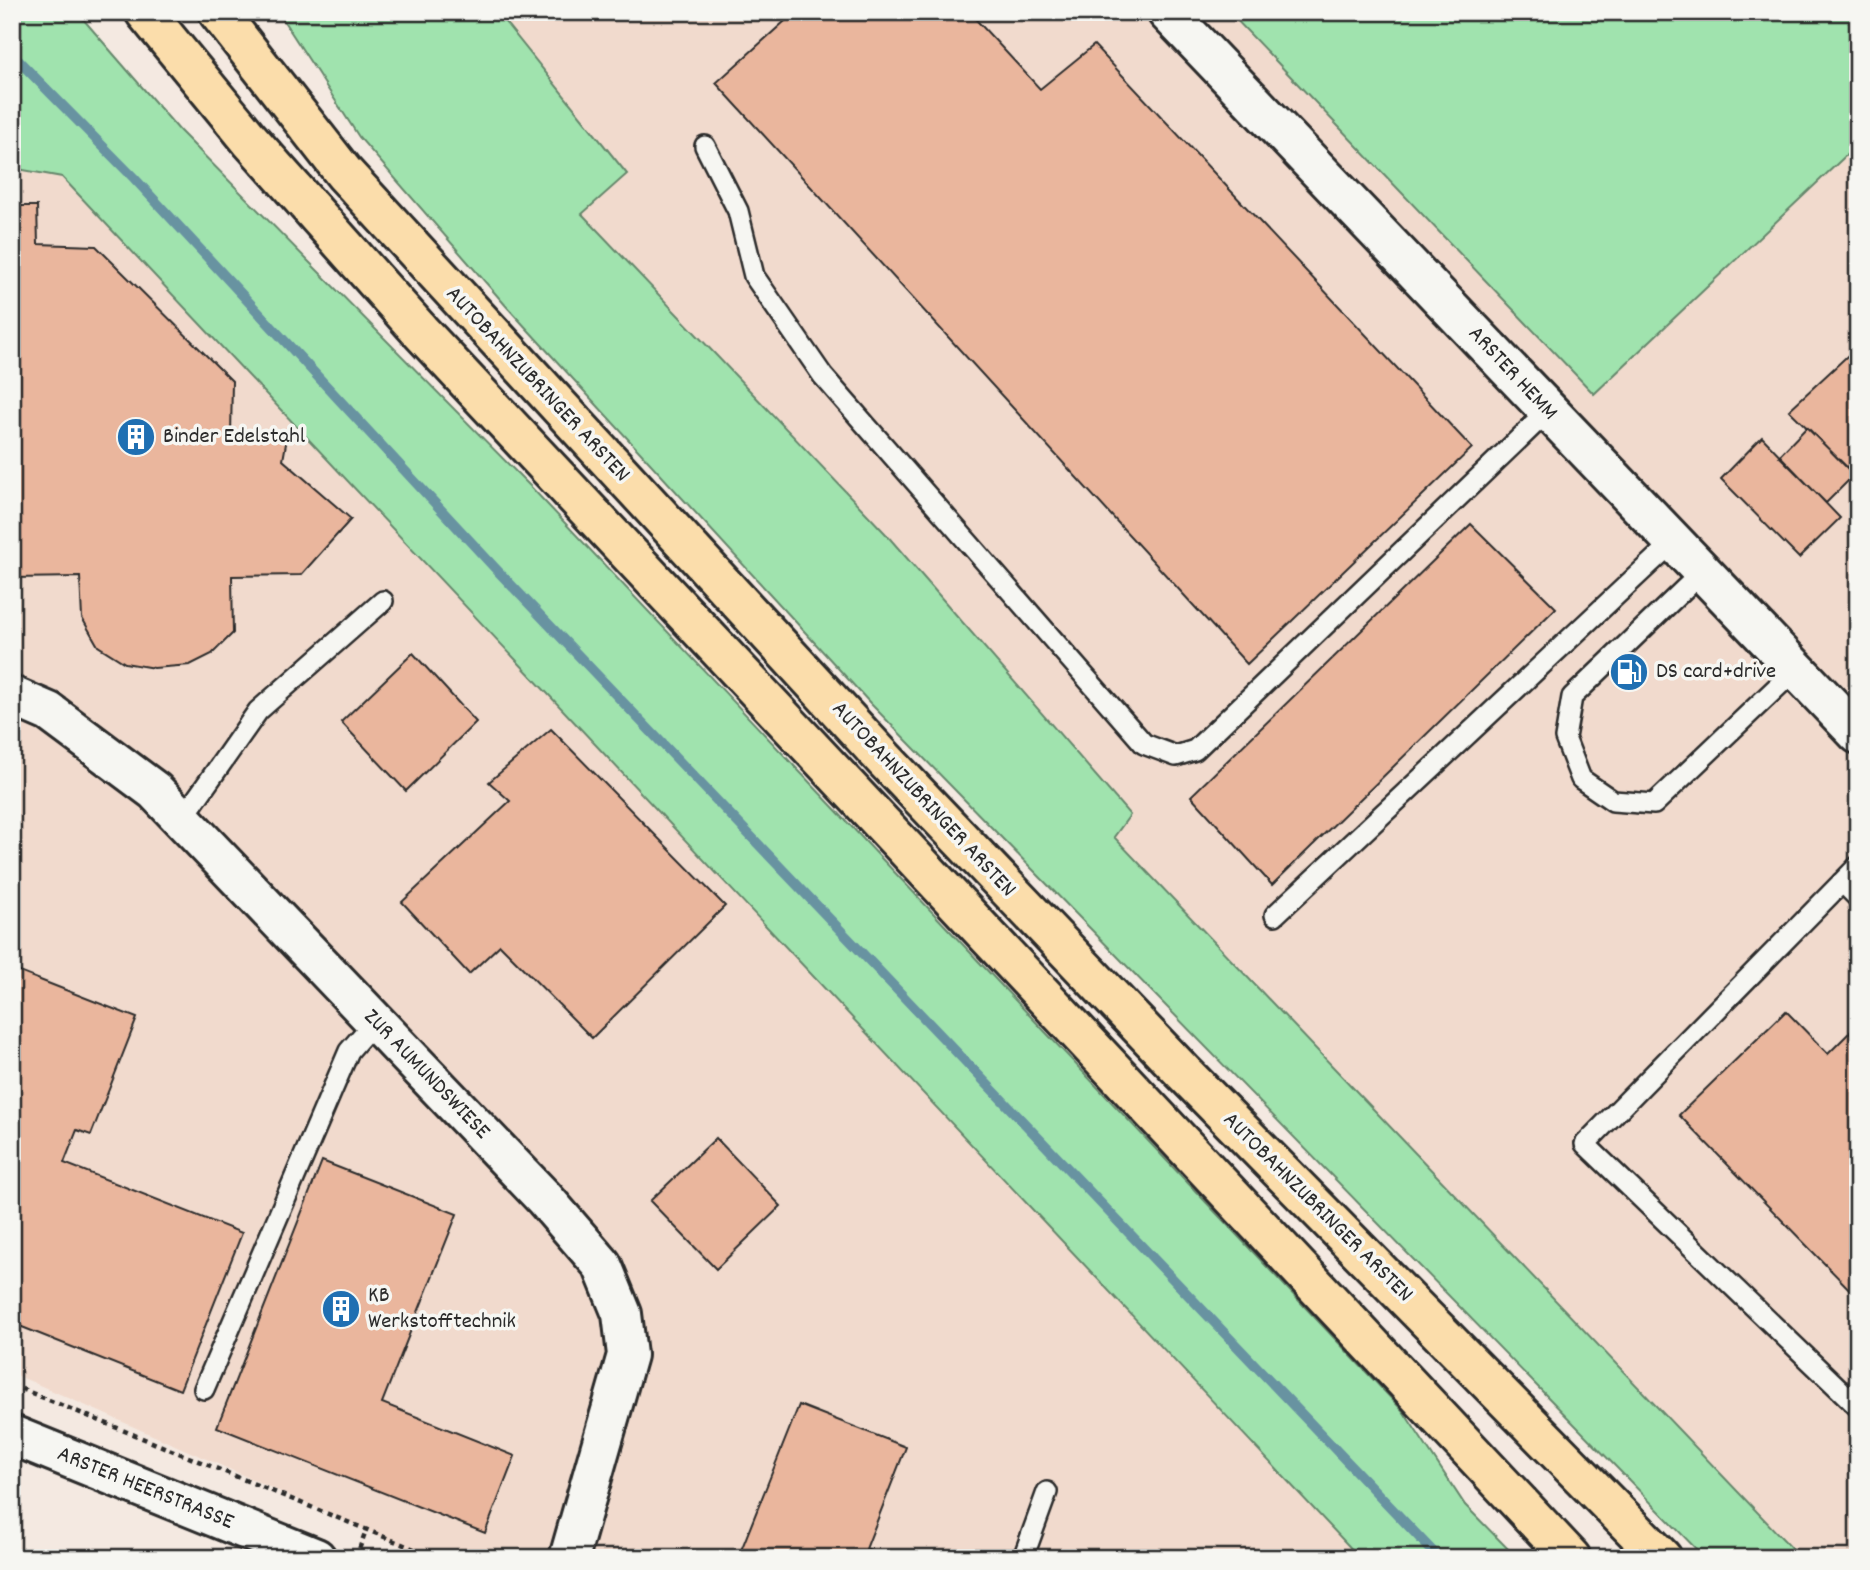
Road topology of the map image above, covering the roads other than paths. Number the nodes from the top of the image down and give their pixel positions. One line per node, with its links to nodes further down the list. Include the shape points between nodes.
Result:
1 (145, 12): 25 (highway, AUTOBAHNZUBRINGER ARSTEN, via 250,140 420,331)
2 (218, 12): 26 (highway, AUTOBAHNZUBRINGER ARSTEN, via 344,173 884,760 1183,1073)
3 (1167, 12): 5 (street, ARSTER HEMM)
4 (705, 146): 5 (lane, via 738,211 754,276 823,376 1144,744 1175,756 1195,750)
5 (1547, 412): 6 (street, ARSTER HEMM)
6 (1674, 541): 7 (street, ARSTER HEMM); 16 (lane)
7 (1703, 571): 9 (street, ARSTER HEMM); 9 (lane, via 1572,697 1565,738 1581,779 1613,801 1654,804)
8 (383, 601): 12 (lane, via 258,711)
9 (1796, 669): 11 (street, ARSTER HEMM)
10 (12, 696): 12 (street, ZUR AUMUNDSWIESE, via 49,712 155,791)
11 (1858, 734)
12 (183, 818): 17 (street, ZUR AUMUNDSWIESE)
13 (1858, 866): 14 (lane)
14 (1842, 882): 15 (lane); 19 (lane, via 1585,1144)
15 (1858, 898)
16 (1275, 915)
17 (375, 1021): 18 (lane, via 349,1051); 23 (street, ZUR AUMUNDSWIESE, via 602,1265 622,1314 627,1355)
18 (204, 1389)
19 (1858, 1408)
20 (12, 1435): 22 (street, ARSTER HEERSTRASSE)
21 (1047, 1492): 24 (lane)
22 (316, 1558)
23 (569, 1558)
24 (1023, 1558)
25 (1571, 1558)
26 (1662, 1558)

